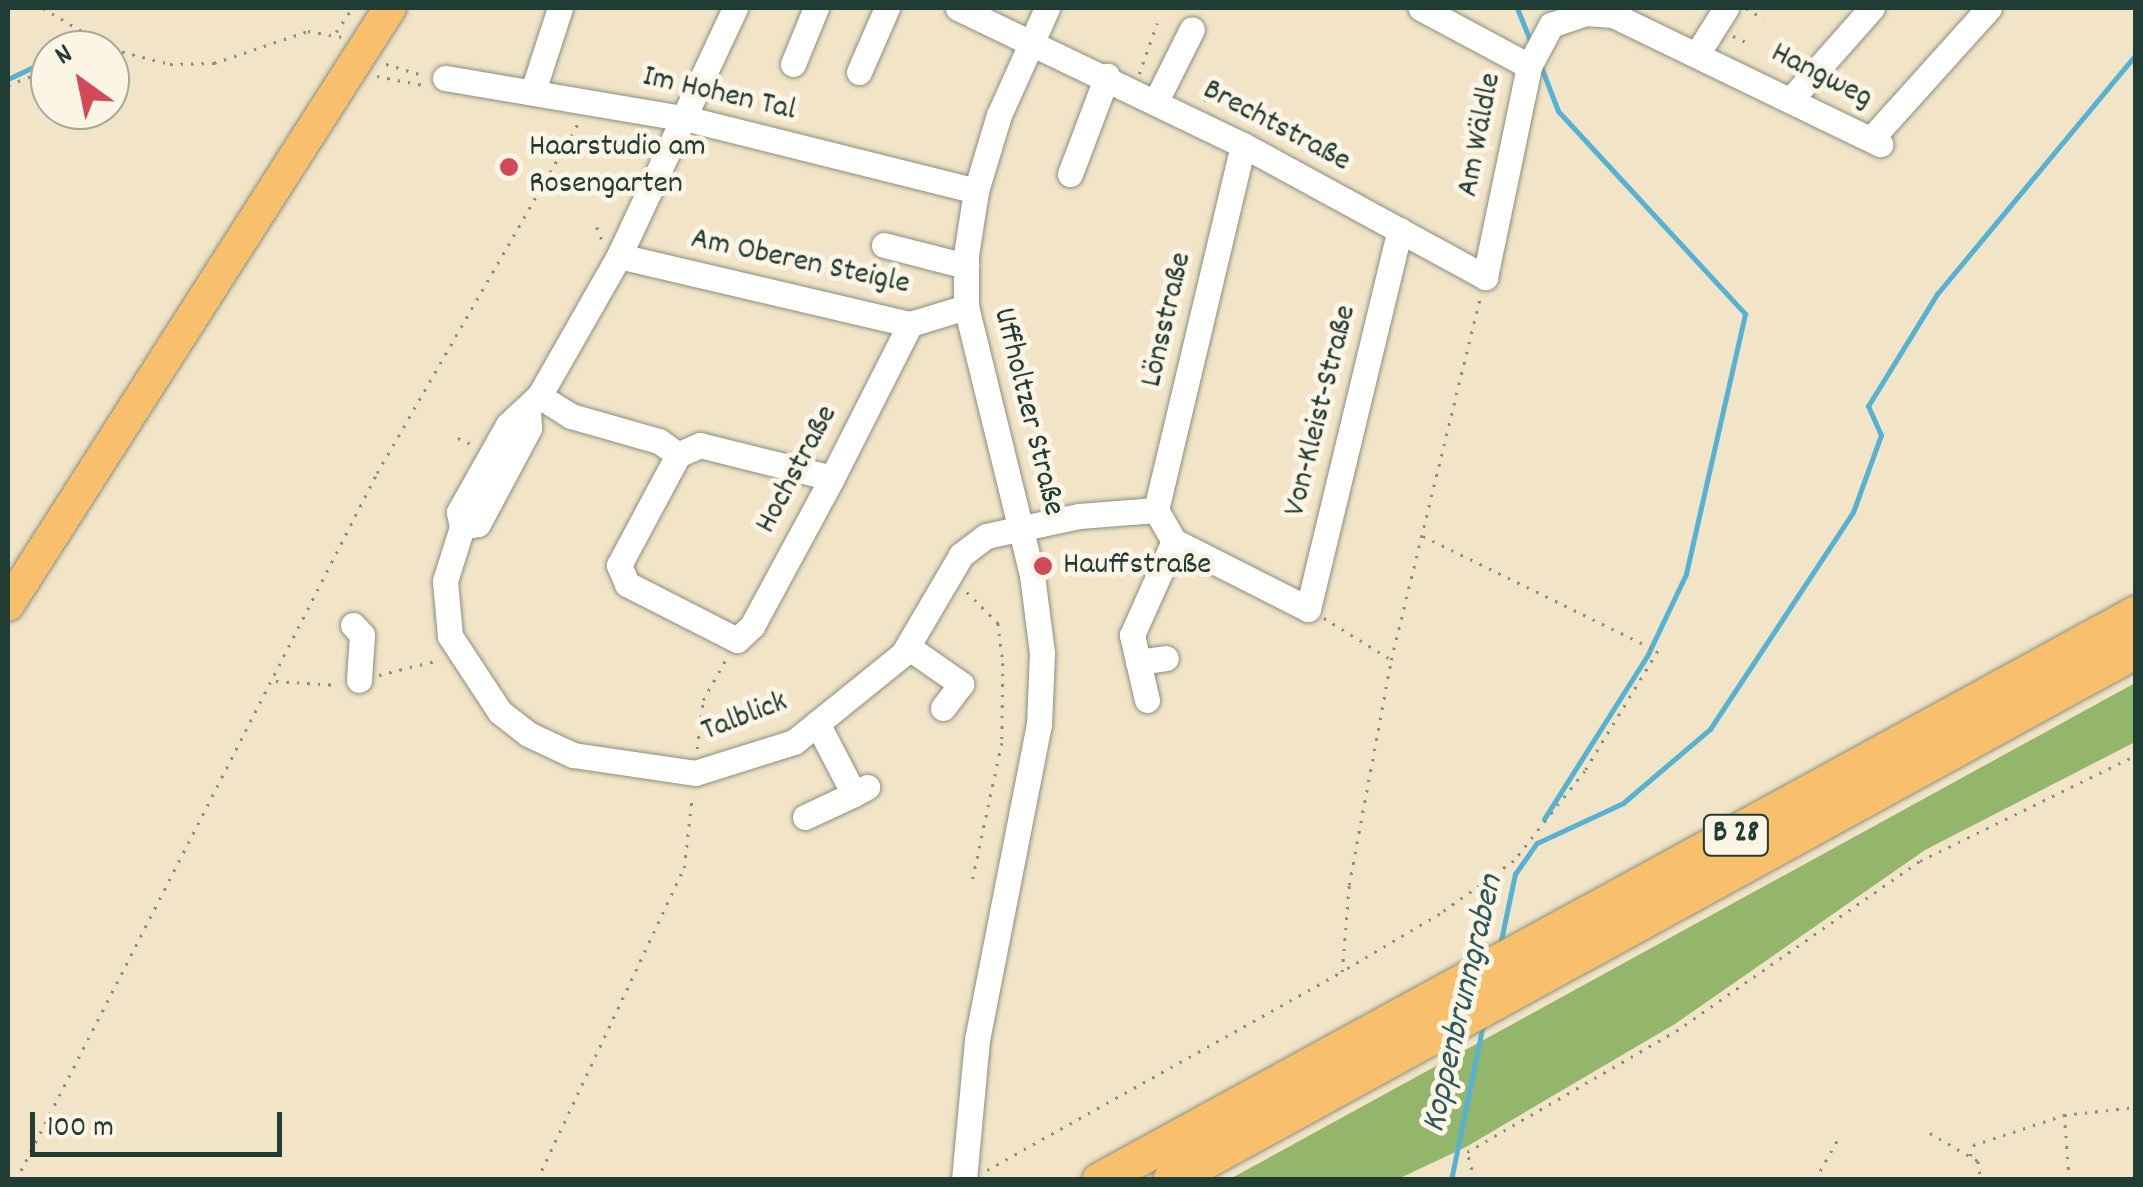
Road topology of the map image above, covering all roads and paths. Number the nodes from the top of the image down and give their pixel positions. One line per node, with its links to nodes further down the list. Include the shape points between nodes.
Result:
1 (42, 8): 18 (path)
2 (352, 8): 20 (path)
3 (390, 8): 20 (main road)
4 (560, 8): 30 (street)
5 (735, 8): 34 (street, Talblick)
6 (816, 8): 23 (street)
7 (887, 8): 25 (street)
8 (958, 8): 19 (street, Brechtstraße)
9 (1047, 8): 19 (street, Uffholtzer Straße)
10 (1421, 8): 24 (street, Am Wäldle)
11 (1726, 8): 21 (street)
12 (1745, 8): 15 (path)
13 (1872, 8): 31 (street)
14 (1990, 8): 31 (street, Hangweg, via 1875,142)
15 (1764, 20)
16 (1157, 22): 29 (path, via 1158,34)
17 (1192, 29): 33 (street)
18 (78, 30)
19 (1033, 38): 26 (street, Brechtstraße); 38 (street, Uffholtzer Straße)
20 (350, 41): 22 (path, via 308,31 214,63 170,64); 27 (path, via 376,60); 54 (main road)
21 (1699, 51): 24 (street, Hangweg, via 1641,23 1585,13 1550,25); 31 (street, Hangweg)
22 (130, 55)
23 (793, 64)
24 (1529, 66): 43 (street, Am Wäldle)
25 (859, 72)
26 (1107, 76): 29 (street, Brechtstraße); 37 (street)
27 (437, 77): 30 (street, Im Hohen Tal)
28 (1216, 80): 35 (path)
29 (1132, 89): 33 (street, Brechtstraße)
30 (533, 91): 32 (street, Im Hohen Tal)
31 (1792, 98)
32 (591, 101): 34 (street, Im Hohen Tal); 78 (path, via 377,473)
33 (1156, 101): 35 (street, Brechtstraße)
34 (688, 118): 38 (street, Im Hohen Tal); 41 (street, Talblick)
35 (1194, 120): 36 (street, Brechtstraße)
36 (1243, 145): 39 (street, Brechtstraße); 49 (street, Lönsstraße)
37 (1070, 174)
38 (976, 192): 42 (street, Uffholtzer Straße)
39 (1400, 230): 43 (street, Brechtstraße); 55 (street, Von-Kleist-Straße)
40 (884, 245): 42 (street)
41 (619, 256): 45 (street, Am Oberen Steigle); 46 (street, Talblick)
42 (966, 266): 44 (street, Uffholtzer Straße)
43 (1485, 277): 51 (path)
44 (966, 307): 45 (street, Am Oberen Steigle); 50 (street, Uffholtzer Straße)
45 (910, 324): 48 (street, Hochstraße)
46 (534, 403): 47 (street, via 659,441); 66 (street, Talblick, via 508,425 458,512 462,527 446,581 450,636 471,676 528,734 618,765 695,773 794,742)
47 (678, 455): 48 (street, via 700,445); 48 (street, Hochstraße, via 619,565 627,584 737,640 752,626)
48 (832, 478)
49 (1156, 510): 50 (street); 52 (street)
50 (1021, 528): 53 (street, Talblick, via 986,536 961,555); 77 (street, Uffholtzer Straße, via 1042,653 1040,726 977,1040)
51 (1424, 536): 61 (path); 71 (path, via 1658,651 1585,772 1514,861)
52 (1174, 542): 55 (street); 62 (street, via 1132,635)
53 (948, 582): 58 (street, Talblick); 69 (path, via 991,610 1004,663 1002,743)
54 (8, 605)
55 (1308, 608): 61 (path)
56 (2136, 613): 80 (highway, B 28)
57 (352, 625): 63 (street, via 362,635)
58 (908, 647): 65 (street, via 961,684); 66 (street, Talblick)
59 (2136, 650): 81 (highway, B 28)
60 (1166, 658): 62 (street)
61 (1391, 660): 71 (path, via 1350,885)
62 (1138, 662): 64 (street)
63 (359, 680)
64 (1147, 700)
65 (944, 708)
66 (817, 723): 68 (street, via 860,790)
67 (2136, 755): 82 (path, via 1920,861 1676,1031 1467,1152)
68 (805, 818)
69 (972, 883)
70 (672, 894): 79 (path)
71 (1342, 972): 77 (path)
72 (2136, 1108): 73 (path)
73 (2064, 1115): 76 (path, via 1973,1145); 85 (path)
74 (1930, 1133): 76 (path)
75 (1840, 1135): 83 (path)
76 (1970, 1156): 84 (path, via 1978,1160)
77 (972, 1177)
78 (16, 1180)
79 (536, 1180)
80 (1099, 1180)
81 (1170, 1180)
82 (1474, 1180)
83 (1815, 1180)
84 (1982, 1180)
85 (2069, 1180)

